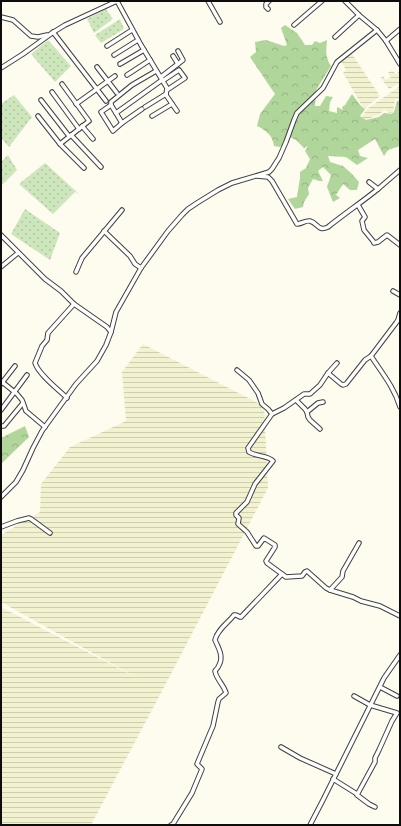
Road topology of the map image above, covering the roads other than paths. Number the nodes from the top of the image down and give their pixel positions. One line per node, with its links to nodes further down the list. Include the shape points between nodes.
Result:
1 (117, 1): 12 (street); 14 (street)
2 (208, 1): 9 (street)
3 (269, 1): 6 (street, via 266,4)
4 (322, 1): 10 (street)
5 (345, 1): 7 (street)
6 (268, 9)
7 (359, 15): 13 (street); 16 (street)
8 (1, 17): 15 (street, via 13,20 31,36)
9 (220, 22)
10 (294, 25)
11 (400, 29): 18 (street)
12 (132, 30): 17 (street); 19 (street)
13 (377, 30): 18 (street); 57 (street, via 337,62 323,88 297,114 272,169)
14 (53, 32): 15 (street); 36 (street)
15 (48, 35): 29 (street)
16 (335, 37)
17 (138, 40): 20 (street); 22 (street)
18 (386, 41): 25 (street)
19 (107, 46)
20 (144, 50): 24 (street); 26 (street)
21 (178, 51): 27 (street, via 183,60)
22 (114, 55)
23 (173, 56): 27 (street)
24 (150, 60): 30 (street); 31 (street)
25 (400, 62)
26 (120, 64)
27 (178, 64): 33 (street)
28 (97, 67): 34 (street)
29 (1, 68)
30 (156, 70): 33 (street); 44 (street, via 132,85)
31 (127, 75)
32 (114, 76): 34 (street)
33 (162, 79): 38 (street); 38 (street, via 179,70 185,78); 46 (street)
34 (107, 81): 36 (street); 39 (street)
35 (62, 84): 42 (street)
36 (97, 88): 41 (street); 42 (street)
37 (52, 92): 50 (street)
38 (167, 92): 43 (street); 49 (street)
39 (117, 93)
40 (41, 100): 51 (street)
41 (106, 101)
42 (76, 104): 50 (street, via 89,121)
43 (172, 104): 45 (street); 48 (street)
44 (111, 105): 46 (street); 49 (street, via 101,112 113,131)
45 (177, 112)
46 (116, 113): 49 (street)
47 (38, 116): 53 (street)
48 (152, 116)
49 (122, 123)
50 (81, 127): 51 (street); 52 (street)
51 (70, 136): 53 (street); 54 (street)
52 (93, 139)
53 (60, 144): 55 (street)
54 (101, 167)
55 (84, 168)
56 (400, 170): 59 (street)
57 (256, 176): 60 (street, via 270,178 298,225 310,221 321,229 326,228); 67 (street, via 232,183 188,209)
58 (370, 182): 59 (street)
59 (378, 189): 60 (street)
60 (358, 205): 64 (street, via 365,217 362,221 364,230 374,243 387,235)
61 (122, 210): 62 (street)
62 (104, 231): 67 (street); 68 (street, via 82,258)
63 (1, 235): 65 (street)
64 (400, 245)
65 (18, 253): 66 (street); 71 (street)
66 (1, 267)
67 (141, 268): 73 (street, via 116,312)
68 (76, 272)
69 (393, 291): 70 (street)
70 (400, 295)
71 (74, 304): 73 (street); 82 (street, via 48,333 35,363)
72 (400, 313): 74 (street, via 396,323)
73 (111, 332): 82 (street, via 97,361)
74 (371, 356): 78 (street, via 346,384 343,385); 86 (street, via 395,392)
75 (337, 363): 78 (street)
76 (15, 366): 80 (street)
77 (237, 370): 89 (street, via 249,380 262,404)
78 (328, 374): 83 (street, via 310,394 304,394)
79 (27, 375): 81 (street)
80 (2, 383): 81 (street)
81 (15, 392): 85 (street); 87 (street)
82 (67, 398): 91 (street)
83 (296, 400): 88 (street); 89 (street)
84 (323, 402): 88 (street)
85 (23, 403): 90 (street, via 4,426); 91 (street, via 26,411)
86 (400, 407)
87 (1, 410)
88 (307, 412): 92 (street)
89 (272, 414): 97 (street, via 248,450 254,455 271,458 273,461 236,515 239,518 238,524 248,532 256,546 264,538 275,546 266,561)
90 (1, 426)
91 (45, 428): 93 (street, via 16,482)
92 (320, 429)
93 (1, 497)
94 (1, 527): 95 (street, via 31,518)
95 (50, 532)
96 (359, 543): 98 (street, via 342,577)
97 (282, 574): 98 (street, via 286,577 302,576 307,571); 110 (street, via 241,617 234,615 216,635 221,659 215,673 226,692 219,699 213,726 197,764 202,769 185,806)
98 (330, 590): 99 (street, via 380,606)
99 (400, 616)
100 (400, 655): 101 (street)
101 (380, 687): 103 (street); 104 (street)
102 (354, 696): 104 (street)
103 (397, 696)
104 (370, 705): 106 (street); 108 (street, via 397,714)
105 (281, 747): 106 (street)
106 (336, 774): 107 (street)
107 (333, 779): 108 (street); 111 (street)
108 (358, 794): 109 (street)
109 (375, 807)
110 (171, 825)
111 (310, 825)

